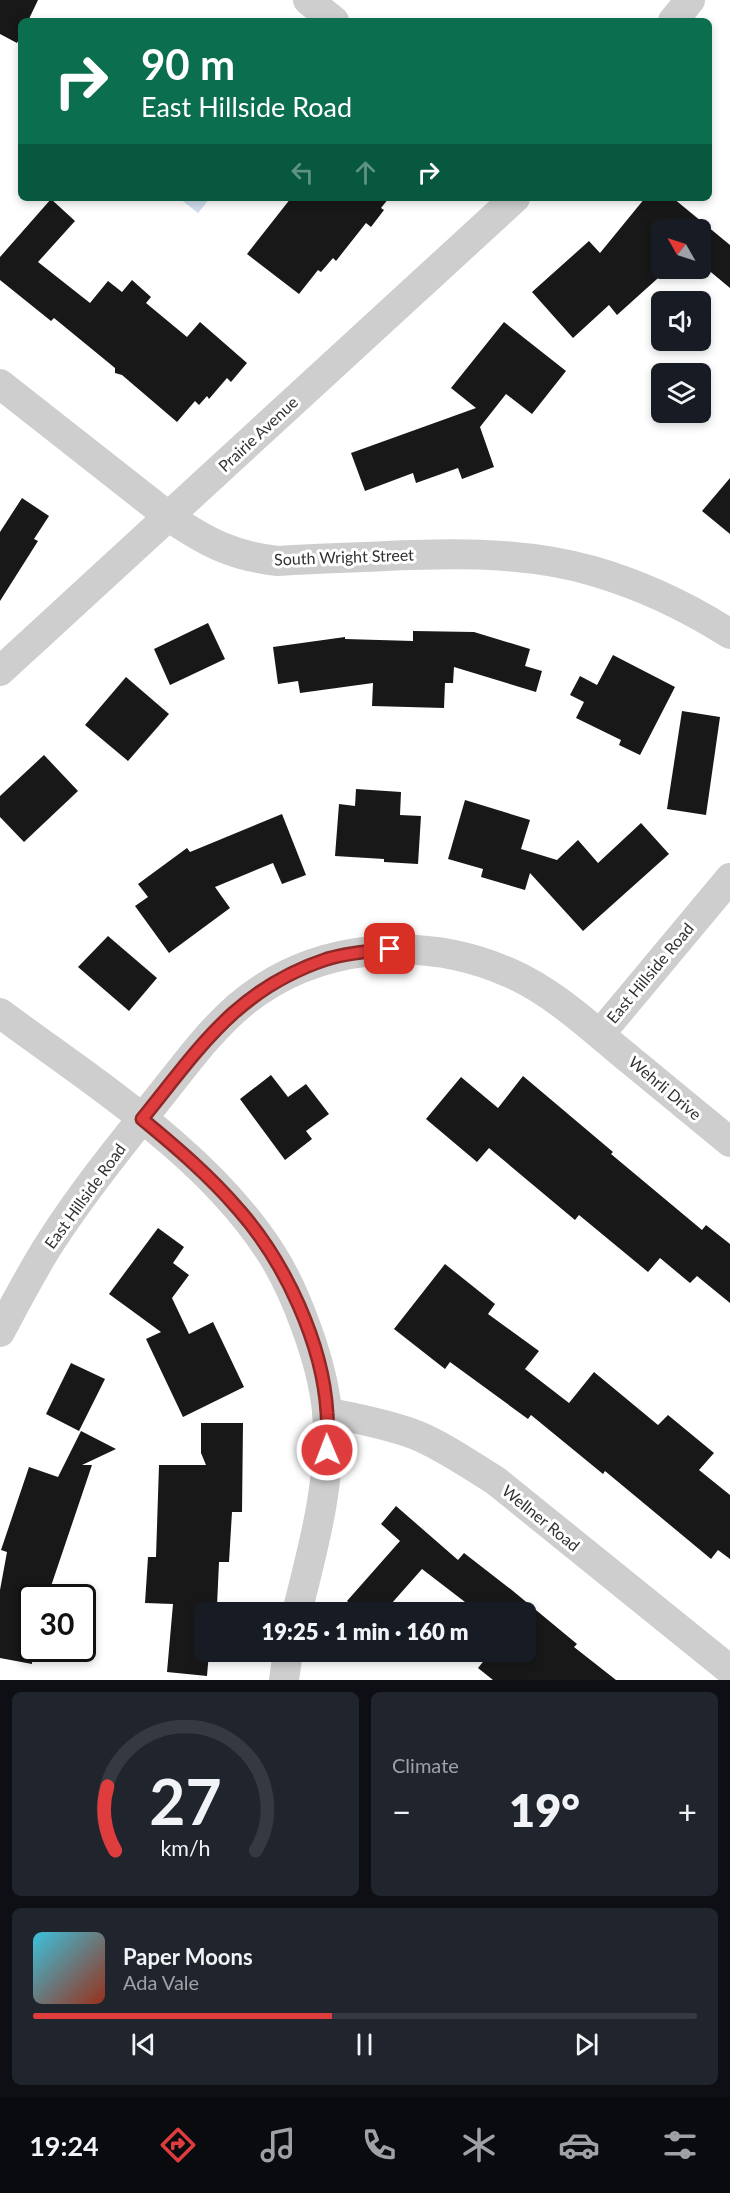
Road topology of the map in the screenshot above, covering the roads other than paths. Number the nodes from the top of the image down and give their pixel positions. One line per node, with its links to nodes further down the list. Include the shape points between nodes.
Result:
1 (308, 0): 3 (street)
2 (690, 0): 4 (street)
3 (330, 18)
4 (675, 18)
5 (512, 201): 7 (street, Prairie Avenue)
6 (0, 384): 7 (street, South Wright Street)
7 (168, 516): 8 (street, South Wright Street, via 196,536 250,558 278,561 454,554 534,559 592,571 700,615); 9 (street, Prairie Avenue)
8 (730, 634)
9 (0, 671)
10 (730, 878): 12 (street, East Hillside Road)
11 (0, 1013): 13 (street)
12 (600, 1034): 13 (street, East Hillside Road, via 535,987 484,963 439,951 390,949 347,954 290,974 238,1006); 14 (street, Wehrli Drive)
13 (142, 1119): 15 (street, East Hillside Road, via 51,1241); 16 (street, via 240,1210 272,1253 296,1299 314,1348)
14 (730, 1142)
15 (0, 1332)
16 (327, 1412): 17 (street, via 318,1529); 19 (street, Wellner Road, via 399,1429 459,1457 496,1481)
17 (300, 1602)
18 (287, 1662): 20 (street)
19 (730, 1670)
20 (284, 1680)

